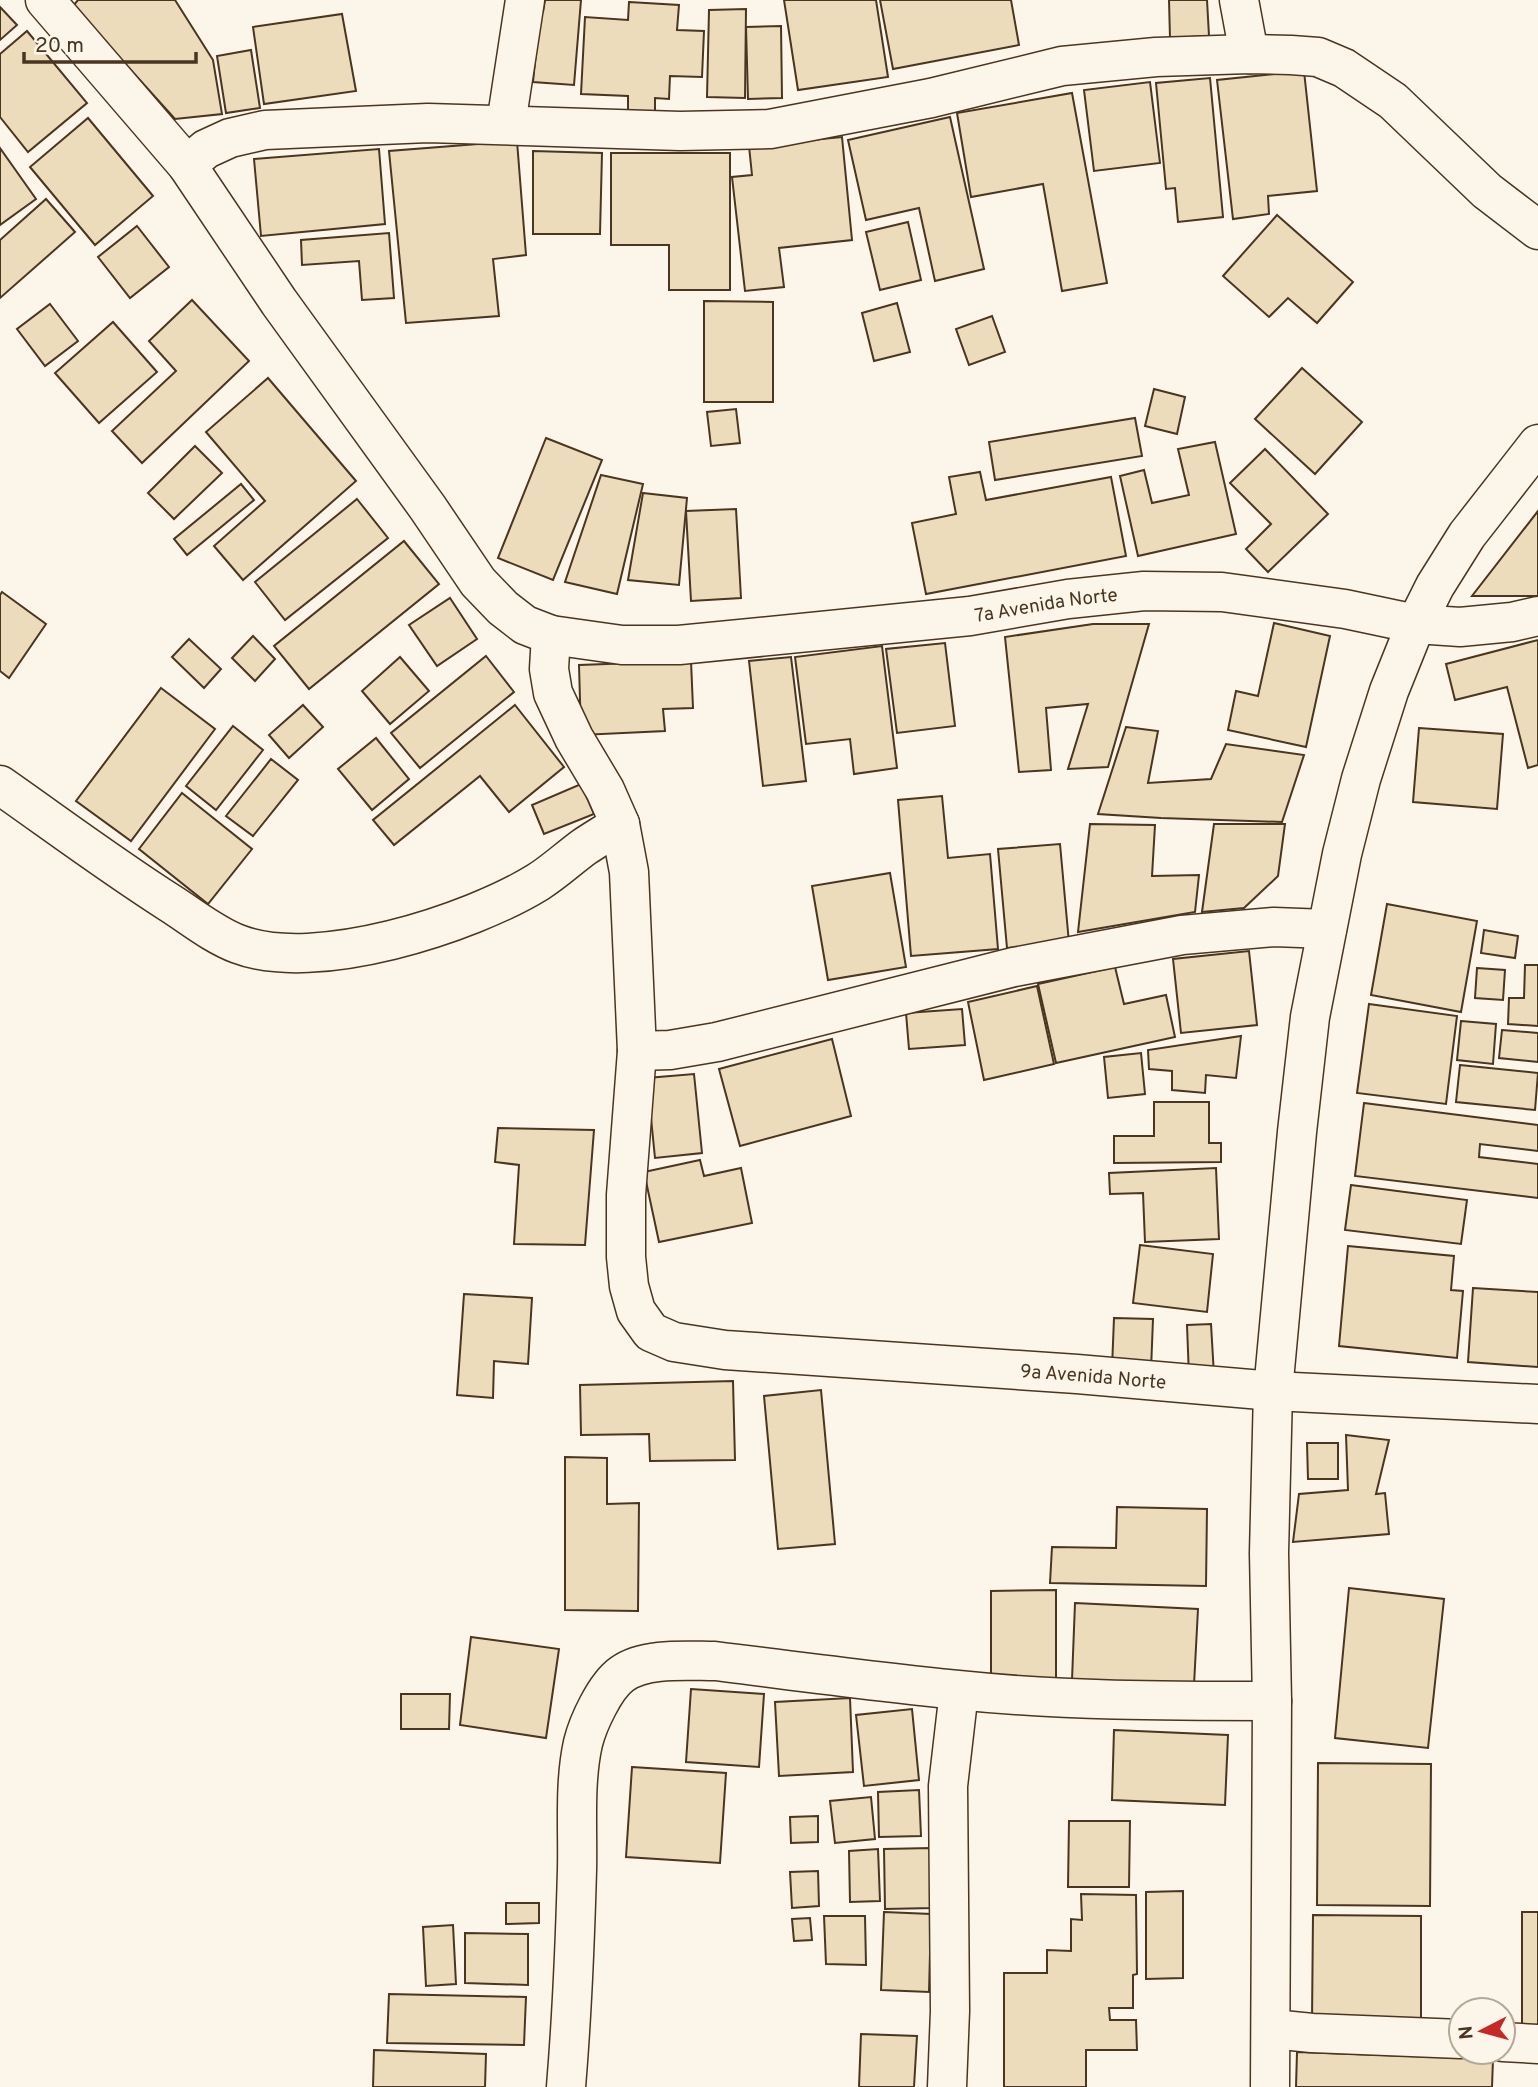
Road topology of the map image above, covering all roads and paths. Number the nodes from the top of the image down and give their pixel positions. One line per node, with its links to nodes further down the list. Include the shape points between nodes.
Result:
1 (45, 0): 6 (street, 7a Avenida Norte)
2 (525, 0): 5 (street)
3 (1239, 0): 4 (street)
4 (1249, 54): 5 (street, via 1062,66 931,99 771,129 680,131); 7 (street, via 1318,57 1344,68 1393,101 1488,191)
5 (506, 124): 6 (street, via 428,122 265,130 230,138)
6 (187, 164): 11 (street, 7a Avenida Norte, via 478,582 525,625)
7 (1538, 230)
8 (1538, 444): 10 (street, via 1468,535)
9 (1538, 616): 10 (street, 7a Avenida Norte, via 1460,627)
10 (1416, 624): 11 (street, 7a Avenida Norte, via 1222,592 1144,591 970,616 679,645 622,645); 14 (street, via 1361,779)
11 (551, 635): 13 (street, via 553,693)
12 (0, 785): 13 (street, via 210,929 238,944 271,953 347,950 404,937 488,908 538,882)
13 (620, 824): 15 (street, via 629,872)
14 (1326, 929): 15 (street, via 1274,927 1182,935 1014,967 717,1042); 16 (street, via 1310,1017)
15 (638, 1051): 16 (street, 9a Avenida Norte, via 626,1195 626,1257 636,1311 651,1332 674,1342 725,1350)
16 (1273, 1391): 17 (street, 9a Avenida Norte); 19 (street)
17 (1538, 1404)
18 (959, 1690): 19 (street, via 1132,1701); 24 (street, via 715,1661 647,1664 621,1674 605,1694 583,1744); 25 (street, via 948,1786)
19 (1272, 1701): 20 (street)
20 (1272, 2029): 21 (street); 26 (street)
21 (1447, 2038)
22 (1517, 2043): 23 (street)
23 (1538, 2044)
24 (566, 2087)
25 (947, 2087)
26 (1270, 2087)

